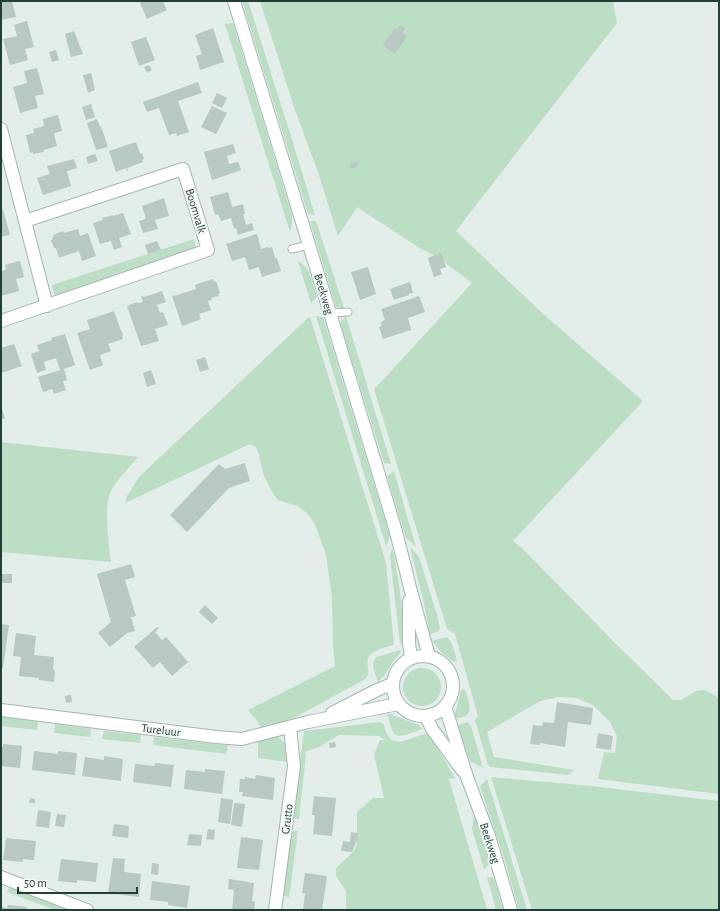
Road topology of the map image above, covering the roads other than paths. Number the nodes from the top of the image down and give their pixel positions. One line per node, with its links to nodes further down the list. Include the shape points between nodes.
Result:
1 (234, 1): 4 (street, Beekweg)
2 (1, 129): 3 (street)
3 (24, 221): 6 (street); 6 (street, Boomvalk, via 183,170 208,250)
4 (309, 245): 5 (lane); 8 (street, Beekweg)
5 (292, 249)
6 (47, 306): 9 (street, Boomvalk)
7 (348, 312): 8 (lane)
8 (330, 313): 10 (street, Beekweg, via 395,528)
9 (1, 321)
10 (410, 588): 11 (street, Beekweg); 12 (street, Beekweg)
11 (429, 656): 12 (street); 15 (street, via 439,660 452,676 451,697)
12 (411, 658): 13 (street, via 395,673)
13 (392, 684): 14 (street); 18 (street, Tureluur)
14 (398, 704): 17 (street, via 410,714); 18 (street, Tureluur)
15 (445, 706): 17 (street, via 437,713); 20 (street, Beekweg)
16 (1, 710): 19 (street, Tureluur, via 242,739)
17 (426, 716): 20 (street, Beekweg, via 432,729)
18 (319, 720): 19 (street, Tureluur)
19 (290, 728): 23 (street, Grutto, via 294,769)
20 (467, 777): 24 (street, Beekweg, via 489,836)
21 (1, 877): 22 (street)
22 (87, 910)
23 (275, 910)
24 (511, 910)

